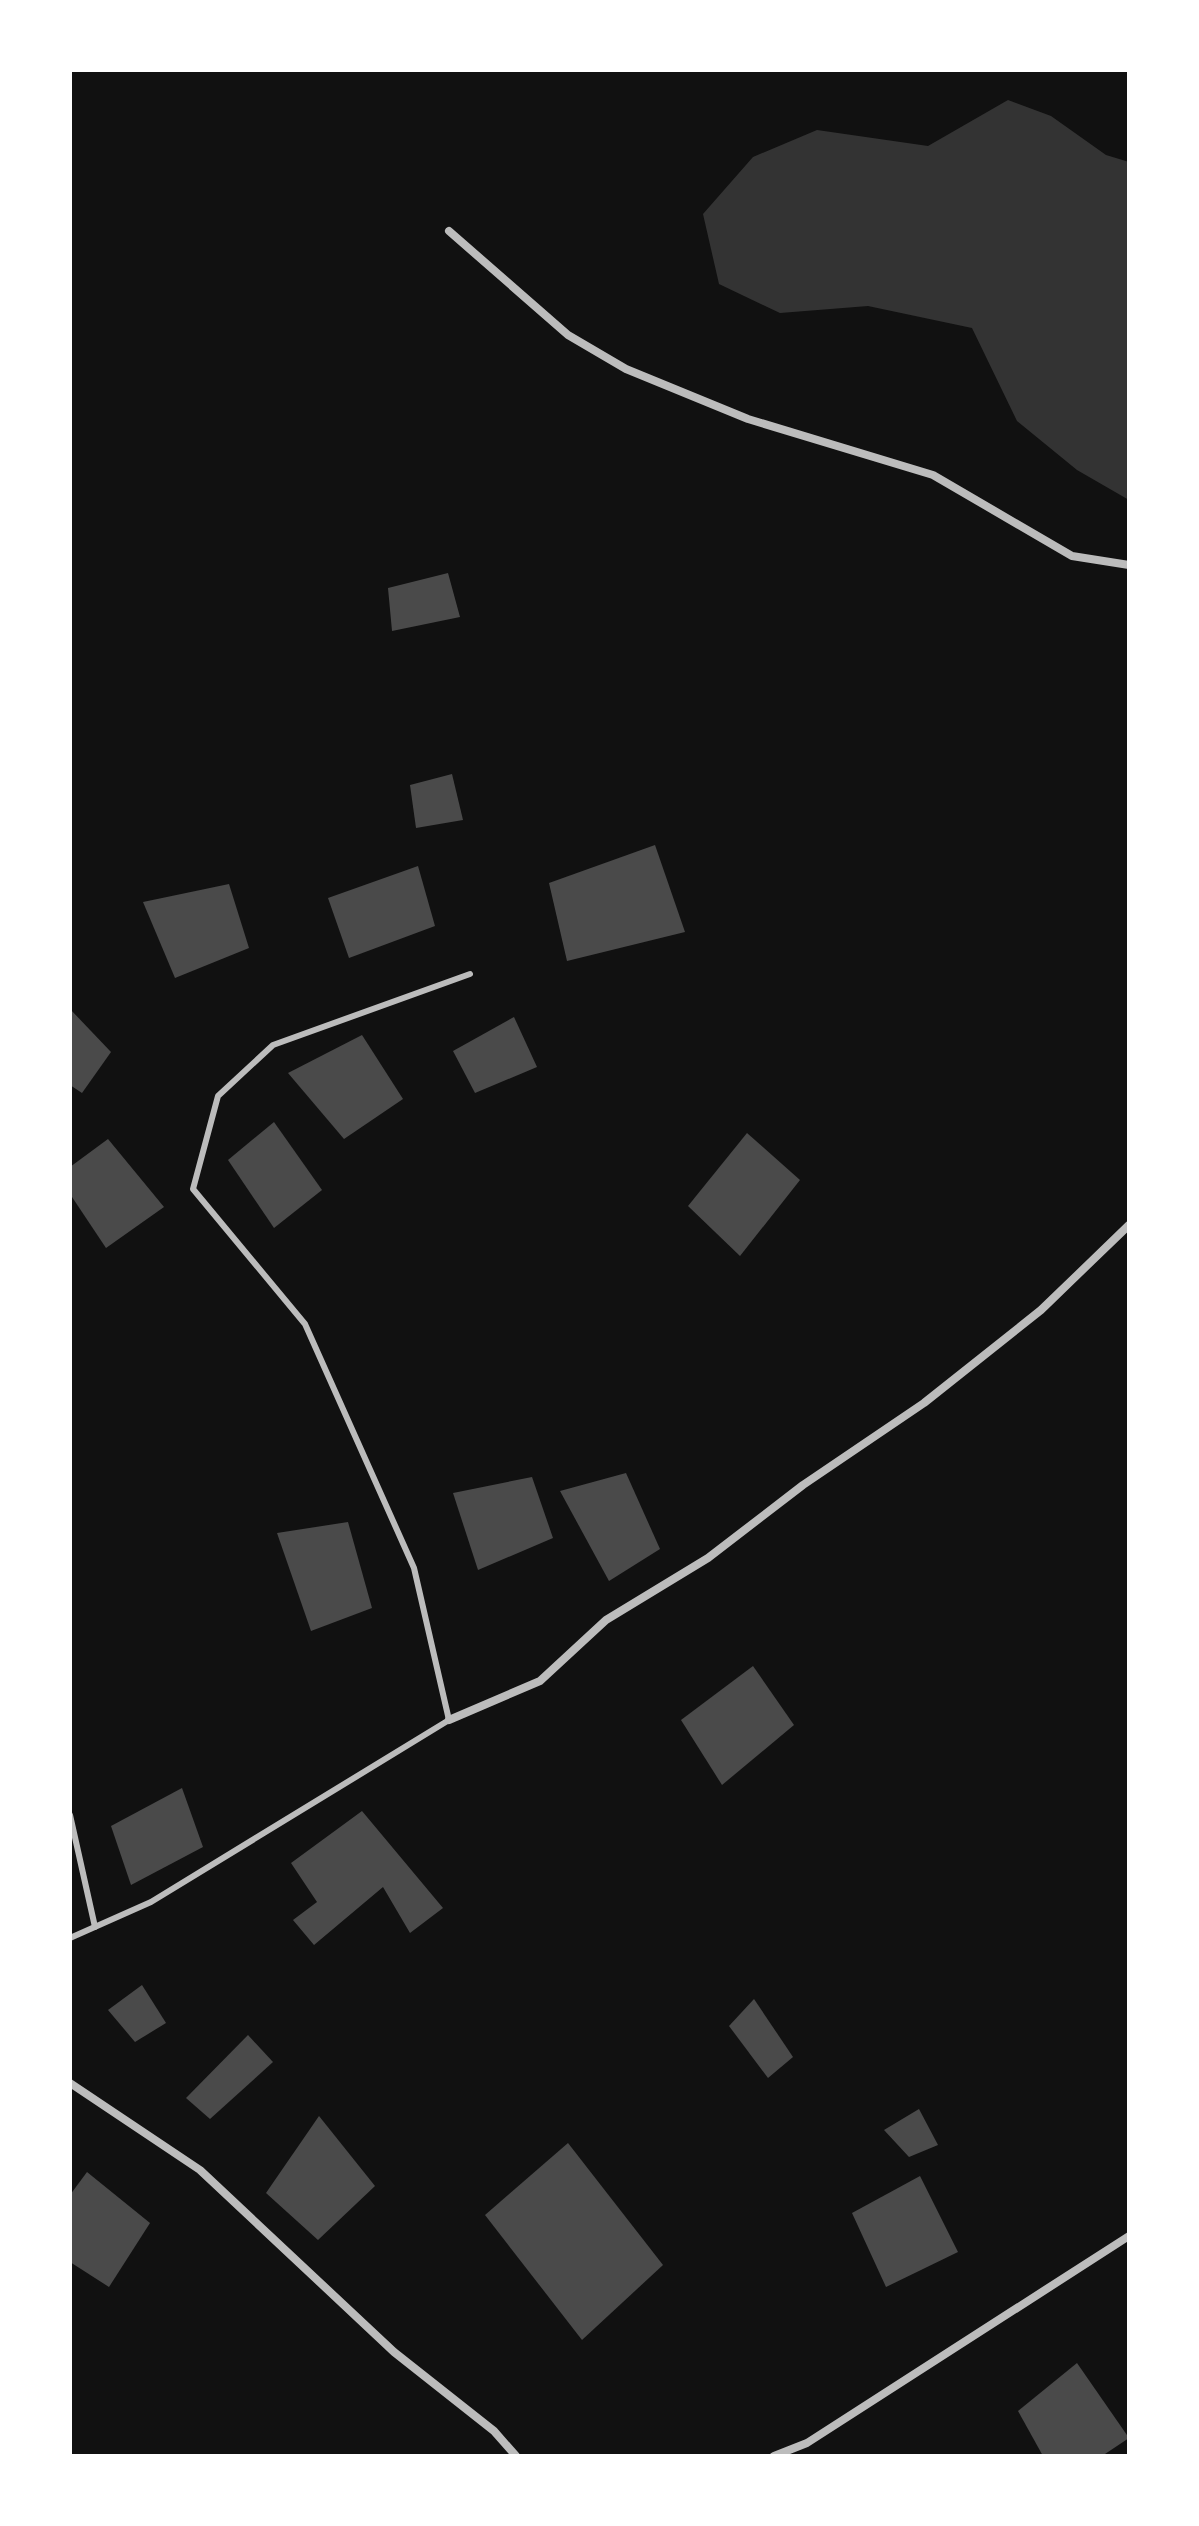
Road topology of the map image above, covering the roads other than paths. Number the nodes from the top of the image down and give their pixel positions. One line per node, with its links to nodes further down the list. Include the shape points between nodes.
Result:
1 (449, 231): 2 (street, via 568,335 626,369 748,419 933,475 1072,556)
2 (1129, 565)
3 (470, 974): 5 (lane, via 273,1045 218,1096 193,1189 305,1324 414,1568)
4 (1129, 1225): 5 (street, via 1041,1310 924,1403 708,1558 606,1620 540,1681)
5 (449, 1720): 7 (lane, via 151,1902)
6 (70, 1815): 7 (lane)
7 (95, 1927): 8 (lane)
8 (70, 1938)
9 (70, 2083): 11 (street, via 200,2170 394,2352 494,2431)
10 (1129, 2236): 12 (street, via 807,2443)
11 (516, 2456)
12 (774, 2456)

